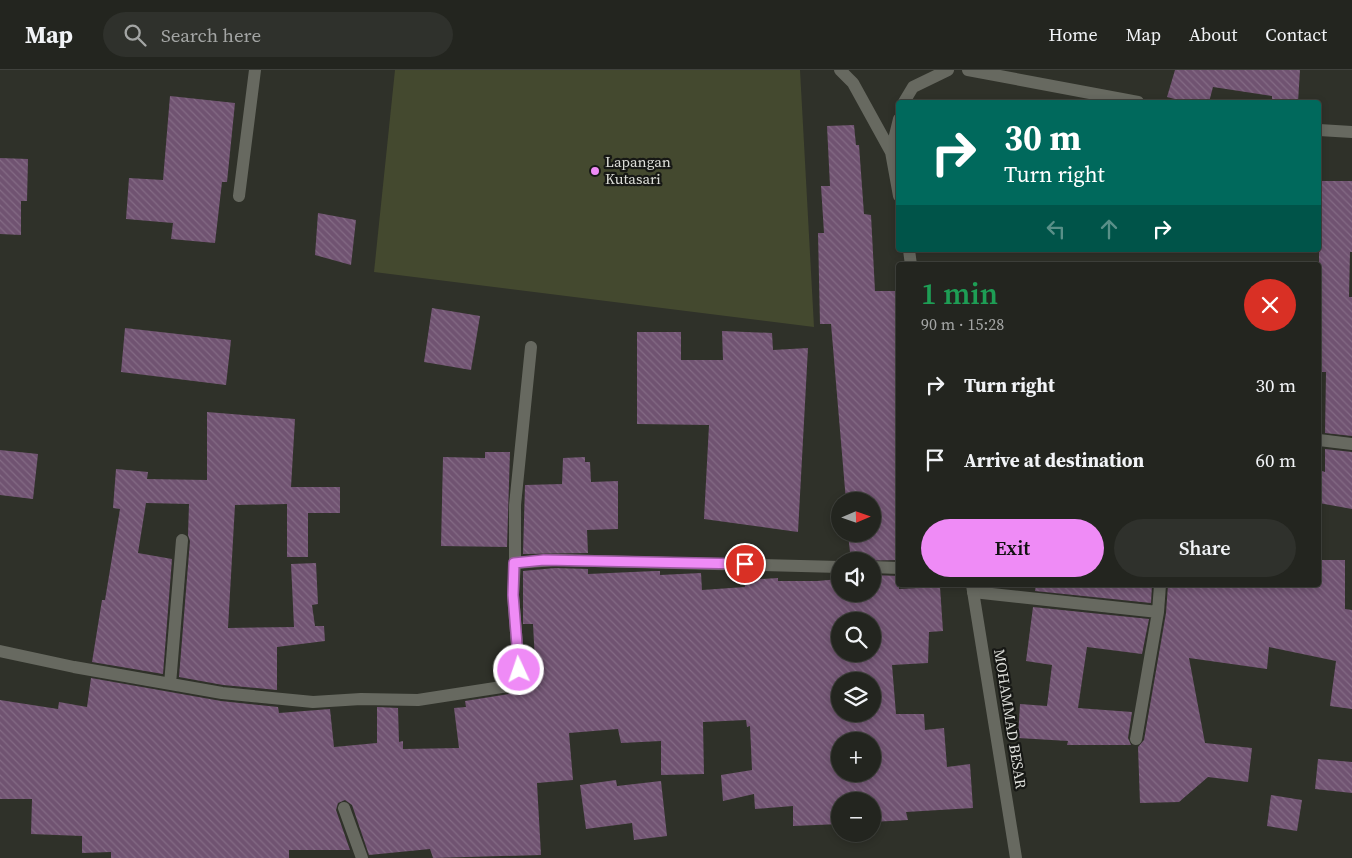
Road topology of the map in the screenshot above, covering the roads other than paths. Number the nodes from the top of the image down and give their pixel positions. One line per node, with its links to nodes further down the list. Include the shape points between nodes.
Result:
1 (255, 70): 12 (street)
2 (840, 70): 10 (street, via 852,82)
3 (948, 70): 5 (street, via 913,87)
4 (968, 70): 6 (street)
5 (905, 100)
6 (1127, 100)
7 (896, 130): 10 (street)
8 (1321, 130): 9 (street)
9 (1352, 132)
10 (890, 152): 11 (street)
11 (896, 181)
12 (239, 196)
13 (531, 347): 17 (street, via 517,486)
14 (1321, 440): 15 (street)
15 (1352, 444)
16 (182, 540): 25 (street)
17 (514, 563): 18 (street, via 550,560); 25 (street, via 519,670 508,686 418,700 313,702)
18 (831, 567)
19 (881, 568): 20 (street)
20 (896, 568)
21 (1160, 587): 23 (street)
22 (973, 588): 23 (street); 29 (street, MOHAMMAD BESAR)
23 (1158, 612): 26 (street)
24 (0, 651): 25 (street)
25 (170, 684)
26 (1136, 739)
27 (344, 808): 28 (street)
28 (362, 858)
29 (1016, 858)

